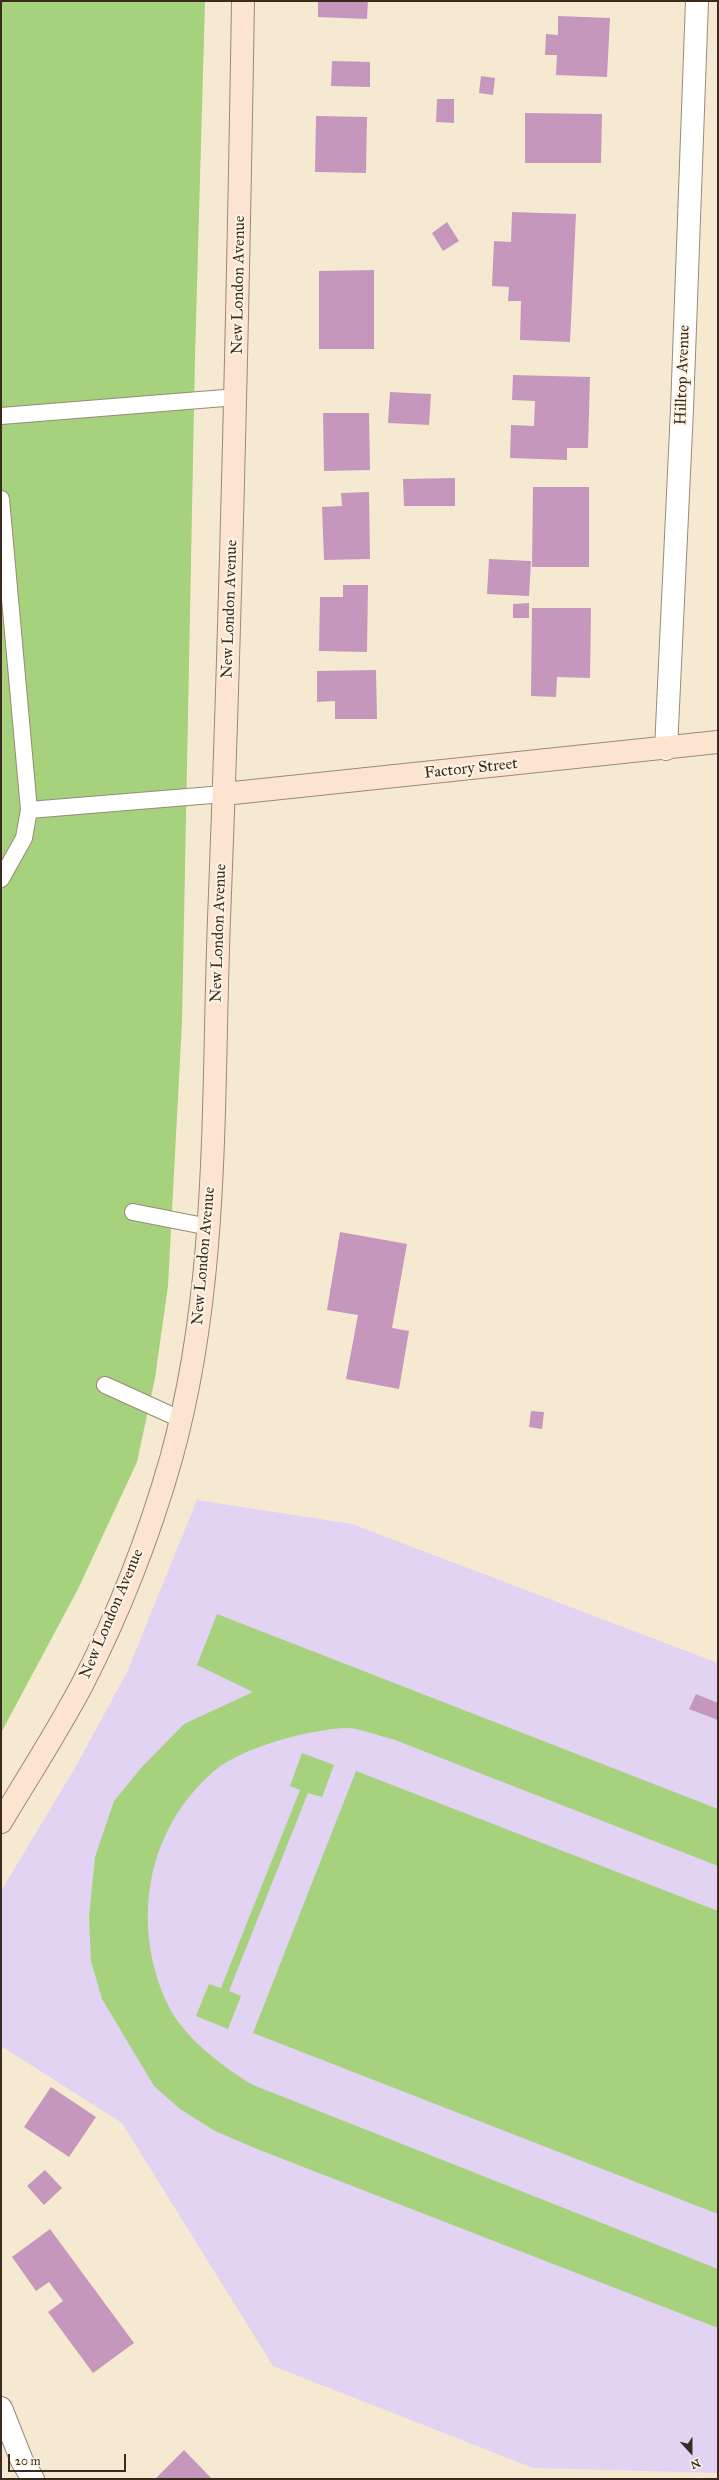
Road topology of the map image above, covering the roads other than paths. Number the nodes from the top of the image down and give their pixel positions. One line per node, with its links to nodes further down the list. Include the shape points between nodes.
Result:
1 (243, 1): 3 (main road, New London Avenue)
2 (697, 1): 7 (street, Hilltop Avenue)
3 (237, 397): 4 (lane); 8 (main road, New London Avenue)
4 (1, 416)
5 (1, 500): 9 (lane)
6 (718, 742): 7 (main road, Factory Street)
7 (666, 749): 8 (main road, Factory Street)
8 (224, 794): 9 (lane); 12 (main road, New London Avenue)
9 (29, 810): 10 (lane, via 24,838)
10 (1, 879)
11 (133, 1212): 12 (lane)
12 (209, 1227): 14 (main road, New London Avenue, via 199,1323)
13 (105, 1385): 14 (lane)
14 (180, 1418): 15 (main road, New London Avenue, via 171,1459 130,1580 81,1686)
15 (1, 1822)
16 (1, 2408): 17 (street, via 22,2461)
17 (33, 2479)

